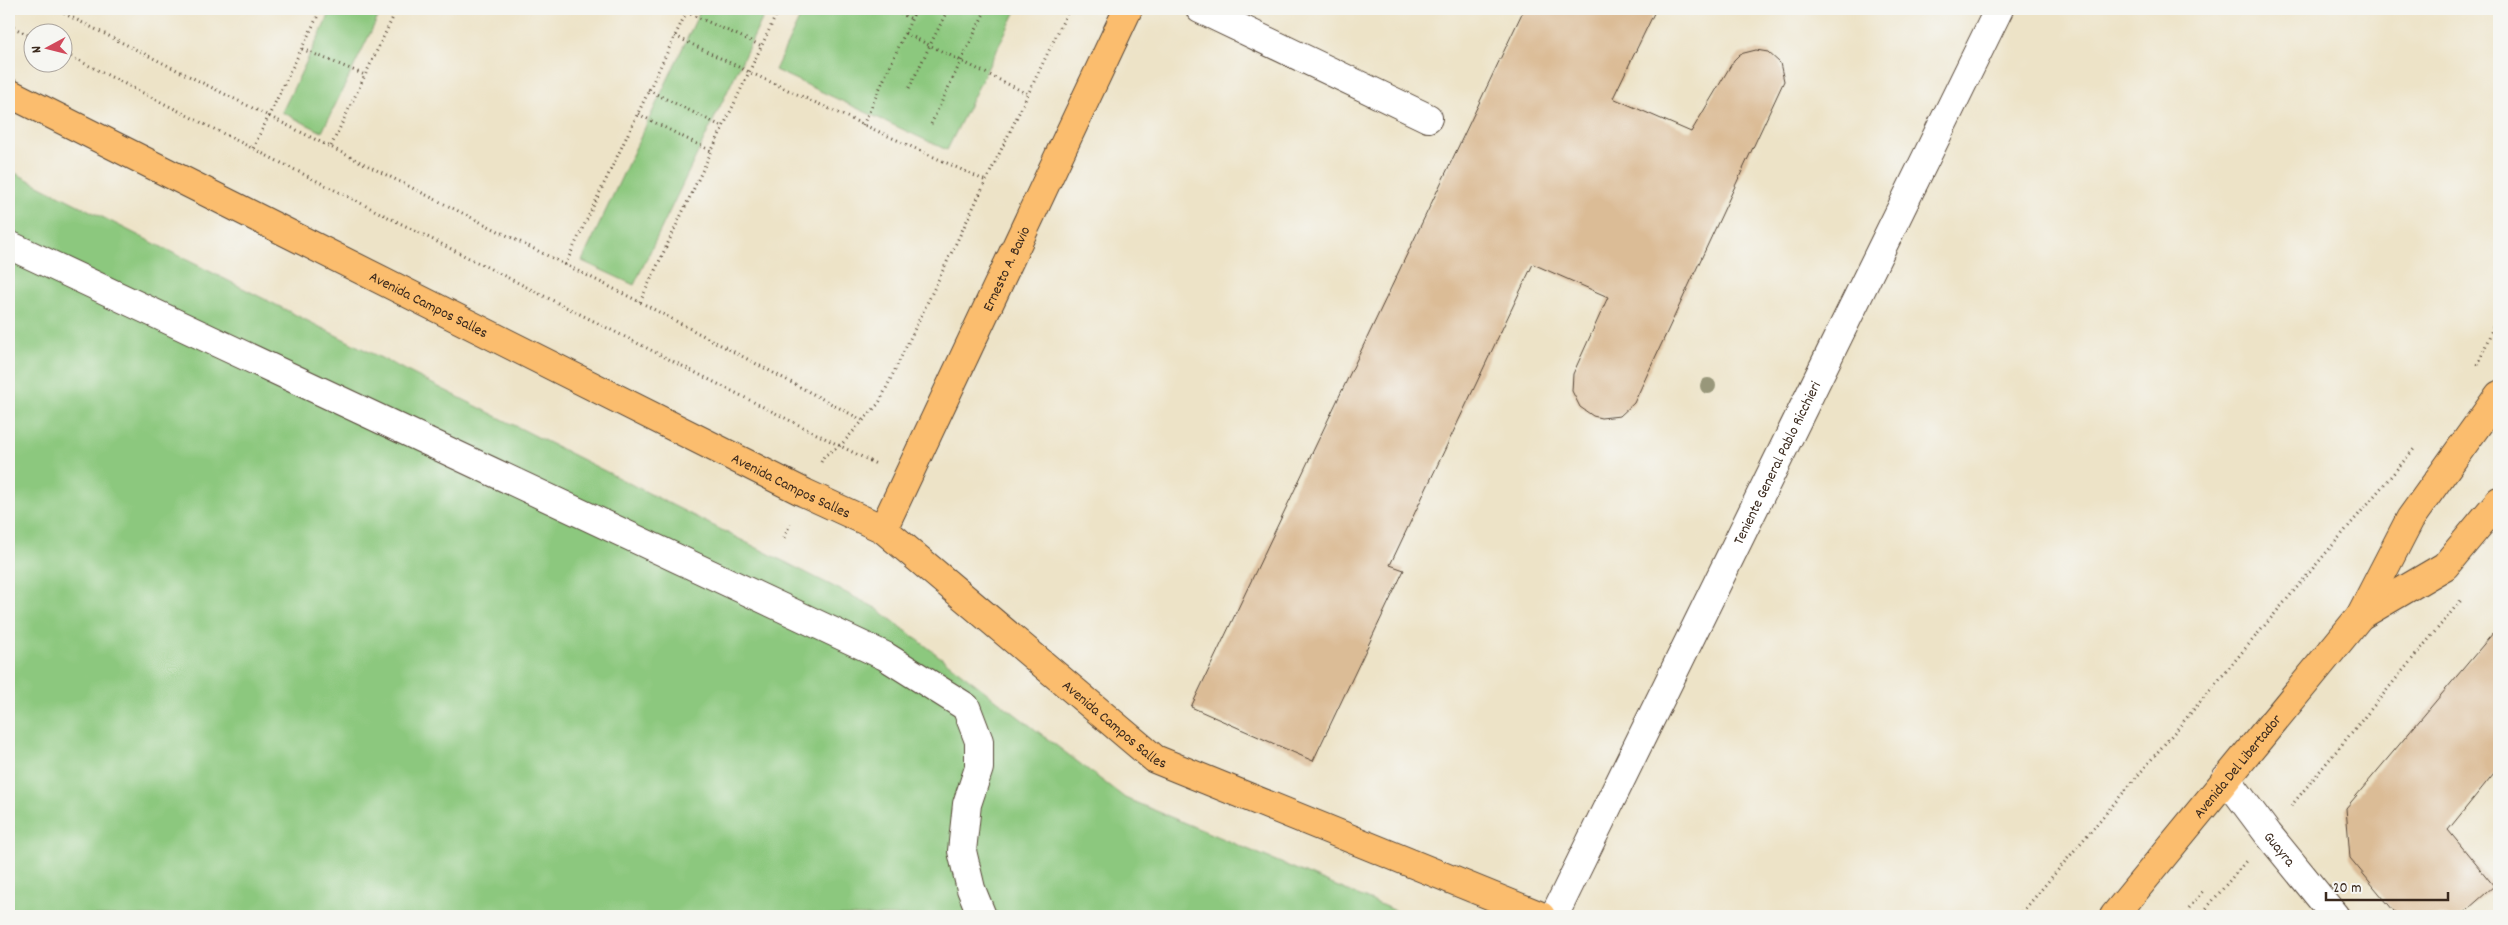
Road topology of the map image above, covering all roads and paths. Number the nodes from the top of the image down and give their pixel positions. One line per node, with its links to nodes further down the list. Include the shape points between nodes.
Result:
1 (54, 9): 31 (path)
2 (321, 9): 21 (path)
3 (397, 9): 25 (path)
4 (779, 9): 19 (path)
5 (891, 9): 14 (path)
6 (916, 9): 14 (path)
7 (948, 9): 20 (path)
8 (986, 9): 23 (path)
9 (1069, 9): 29 (path)
10 (1128, 9): 49 (main road, Ernesto A. Bavio)
11 (1200, 9): 32 (street)
12 (1999, 9): 62 (street, Teniente General Pablo Ricchieri)
13 (687, 10): 18 (path); 19 (path)
14 (912, 19): 17 (path)
15 (9, 26): 16 (path)
16 (22, 32)
17 (905, 33): 20 (path); 34 (path)
18 (675, 36): 24 (path); 27 (path)
19 (762, 46): 24 (path)
20 (930, 46): 23 (path); 26 (path)
21 (302, 49): 25 (path); 31 (path)
22 (72, 57): 37 (path)
23 (961, 61): 29 (path); 33 (path)
24 (749, 72): 34 (path); 35 (path)
25 (365, 75): 36 (path)
26 (909, 88)
27 (648, 90): 30 (path); 35 (path)
28 (9, 93): 50 (main road, Avenida Campos Salles)
29 (1028, 94): 39 (path)
30 (638, 114): 38 (path); 41 (path)
31 (269, 116): 36 (path); 37 (path)
32 (1428, 118)
33 (932, 124)
34 (863, 125): 39 (path)
35 (723, 127): 38 (path)
36 (331, 146): 41 (path)
37 (253, 148): 47 (path)
38 (711, 151): 42 (path)
39 (986, 180): 46 (path, via 879,403)
40 (9, 246): 60 (street, via 885,656 966,707 979,741 979,768 967,804 962,851 971,889)
41 (565, 266): 42 (path)
42 (640, 302): 46 (path)
43 (2499, 312): 44 (path)
44 (2476, 371)
45 (2499, 395): 55 (main road, Avenida Del Libertador, via 2410,519)
46 (862, 420): 47 (path)
47 (841, 446): 49 (path); 50 (path, via 824,456)
48 (2415, 447): 63 (path)
49 (905, 480): 52 (main road, Ernesto A. Bavio)
50 (805, 493): 52 (main road, Avenida Campos Salles); 53 (path)
51 (2499, 501): 55 (main road, Avenida Del Libertador, via 2445,566)
52 (883, 529): 61 (main road, Avenida Campos Salles, via 1155,759)
53 (784, 538)
54 (2468, 592): 57 (path)
55 (2360, 616): 56 (main road, Avenida Del Libertador)
56 (2226, 778): 57 (street, Guayra); 64 (main road, Avenida Del Libertador)
57 (2268, 834): 65 (path); 66 (street, Guayra)
58 (2203, 891): 59 (path)
59 (2189, 908)
60 (982, 916)
61 (1541, 916)
62 (1554, 916)
63 (2019, 916)
64 (2114, 916)
65 (2200, 916)
66 (2336, 916)

